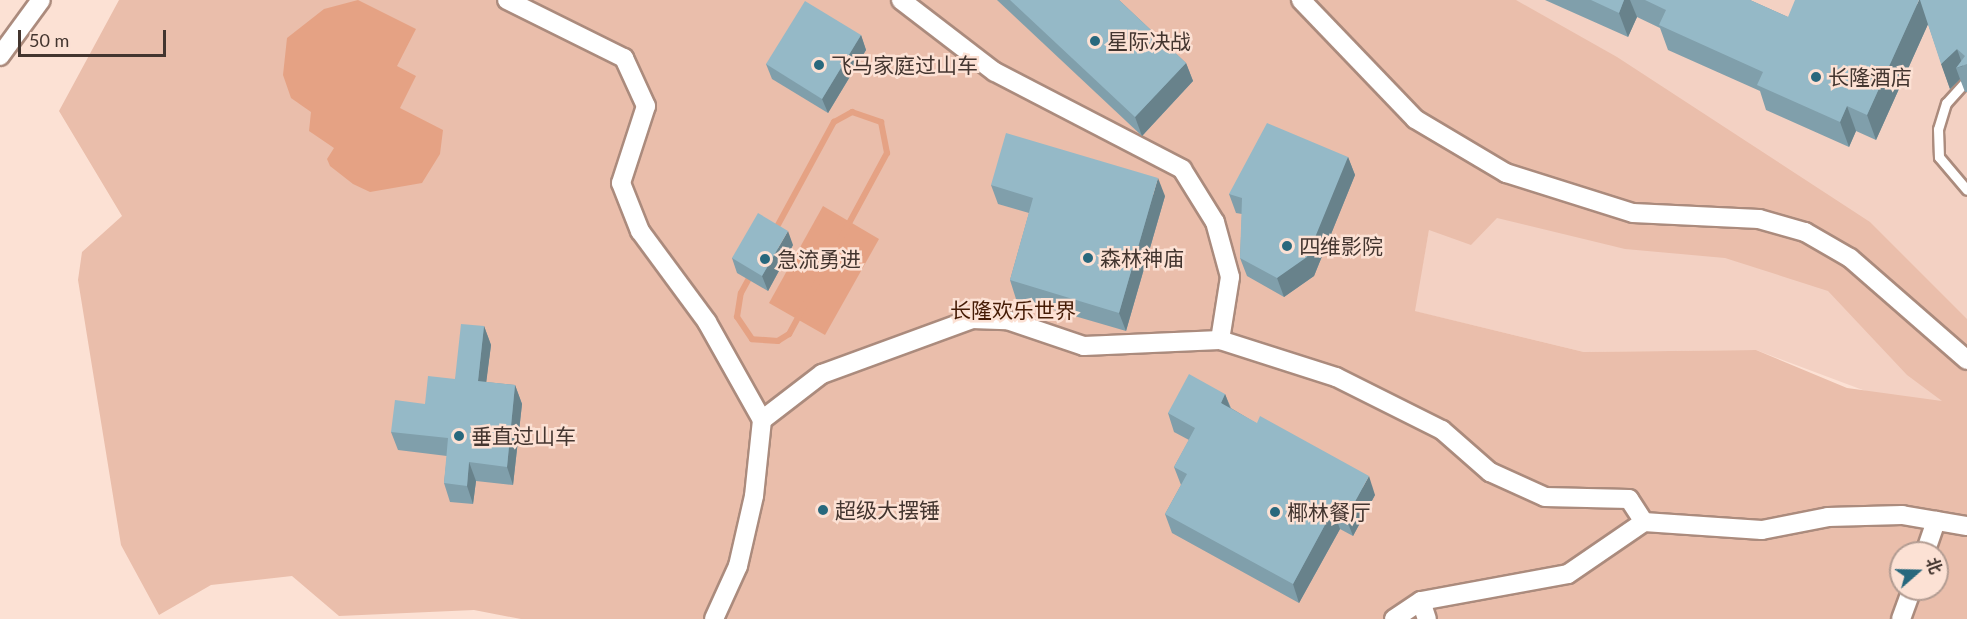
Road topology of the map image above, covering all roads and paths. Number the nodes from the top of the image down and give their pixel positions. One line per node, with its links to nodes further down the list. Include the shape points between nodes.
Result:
1 (41, 0): 5 (street)
2 (507, 0): 10 (street, via 624,58 646,106 621,183 640,231 706,322)
3 (901, 0): 8 (street, via 995,72 1182,170 1215,222 1230,277)
4 (1300, 0): 9 (street, via 1415,119 1506,173 1633,213 1759,219 1805,232 1850,258)
5 (0, 56)
6 (1967, 80): 7 (lane, via 1946,103 1938,129 1939,157)
7 (1967, 190)
8 (1220, 340): 10 (street, via 1084,346 1007,320 972,319 822,374); 12 (street, via 1336,377 1442,430 1490,472 1545,496 1629,499)
9 (1967, 360)
10 (762, 420): 17 (street, via 754,496 738,566)
11 (1936, 521): 12 (street, via 1902,515 1827,517 1762,530); 13 (street); 14 (street)
12 (1644, 522): 15 (street, via 1568,574)
13 (1967, 526)
14 (1929, 541)
15 (1421, 601): 18 (street); 19 (street)
16 (1908, 601): 20 (street)
17 (714, 619)
18 (1394, 619)
19 (1426, 619)
20 (1901, 619)

